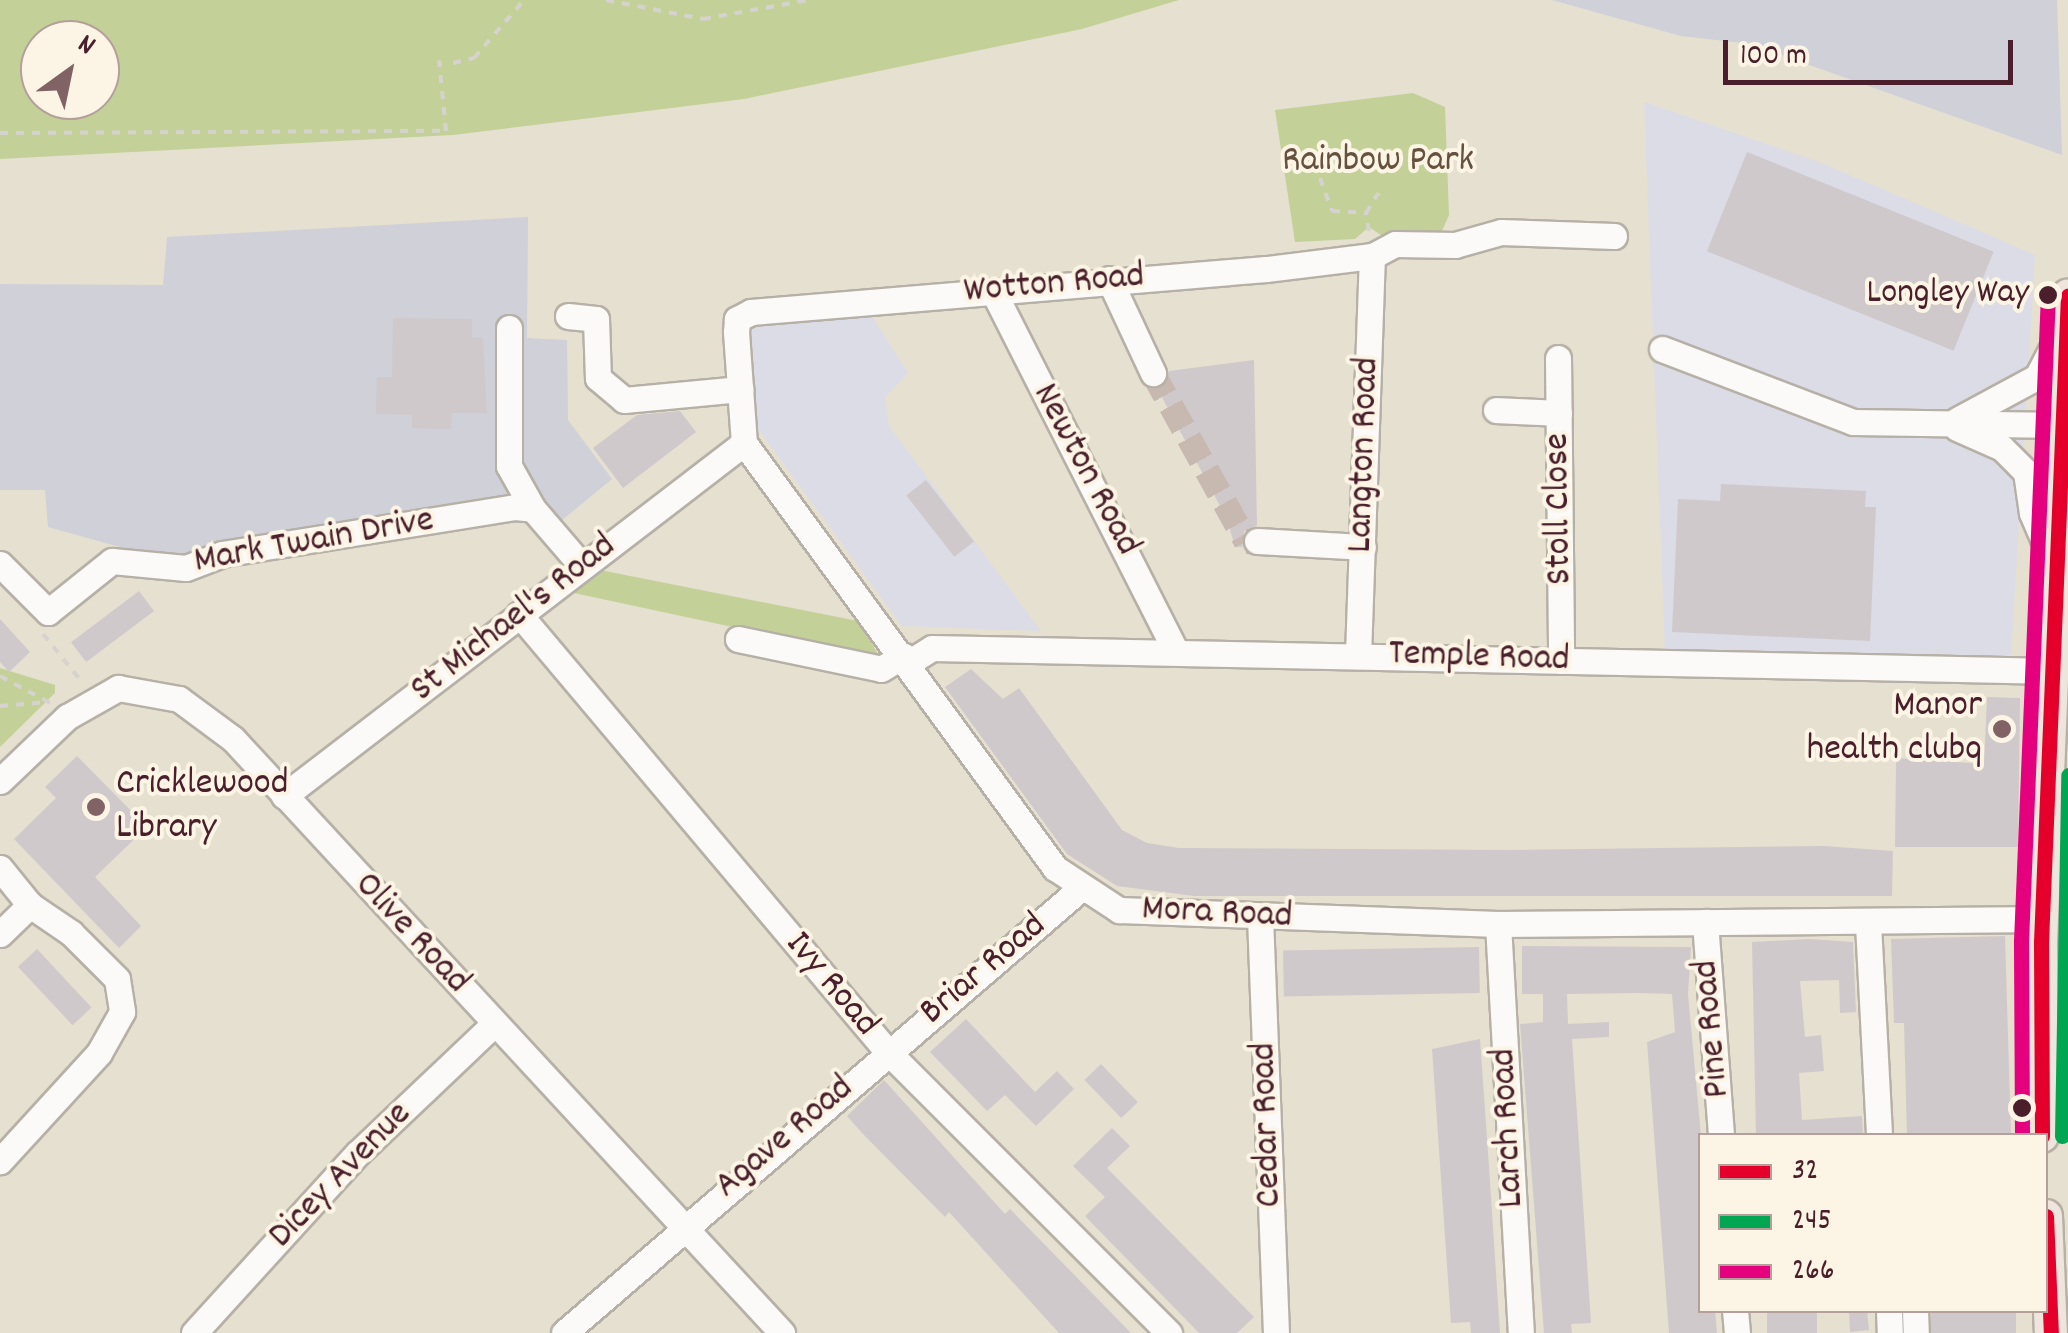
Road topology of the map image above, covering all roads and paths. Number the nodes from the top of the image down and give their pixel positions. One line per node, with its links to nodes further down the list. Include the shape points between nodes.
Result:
1 (524, 0): 5 (path, via 474,58)
2 (606, 0): 3 (path, via 703,19)
3 (810, 0)
4 (439, 60): 6 (path, via 446,131)
5 (453, 63)
6 (0, 133)
7 (1320, 178): 9 (path, via 1332,211)
8 (1382, 187): 9 (path)
9 (1366, 214): 11 (path)
10 (1614, 236): 11 (street, Wotton Road, via 1501,232 1455,244 1395,244)
11 (1372, 256): 12 (street, Wotton Road); 29 (street, Langton Road)
12 (1109, 280): 13 (street, Wotton Road); 19 (street)
13 (993, 291): 20 (street, Wotton Road, via 751,312 738,319); 36 (street, Newton Road)
14 (2067, 309): 23 (street, via 2037,377); 24 (main road)
15 (568, 316): 20 (street, via 596,319 598,378 624,400)
16 (509, 328): 27 (street, via 508,466)
17 (1662, 349): 23 (street, via 1853,422)
18 (1558, 358): 22 (street, Stoll Close)
19 (1153, 373)
20 (740, 388): 25 (street)
21 (1496, 410): 22 (street)
22 (1559, 413): 39 (street, Stoll Close)
23 (1948, 424): 24 (street); 32 (street, via 2002,448 2026,472 2032,513)
24 (2062, 425): 26 (main road)
25 (744, 443): 31 (street, St Michael's Road); 38 (street, Mora Road)
26 (2065, 470): 32 (main road)
27 (533, 508): 31 (street); 33 (street, Mark Twain Drive, via 222,554 186,568 112,560)
28 (1257, 541): 29 (street)
29 (1363, 547): 37 (street, Langton Road)
30 (0, 564): 33 (street)
31 (582, 566): 34 (street, St Michael's Road)
32 (2058, 574): 40 (main road)
33 (42, 611): 42 (path, via 42,632)
34 (519, 614): 45 (street, St Michael's Road); 56 (street, Ivy Road)
35 (738, 639): 38 (street, Temple Road, via 882,669)
36 (1176, 651): 37 (street, Temple Road); 38 (street, Temple Road, via 932,648)
37 (1358, 655): 39 (street, Temple Road)
38 (906, 660): 47 (street, Mora Road, via 1055,868)
39 (1561, 661): 40 (street, Temple Road)
40 (2054, 671): 50 (main road)
41 (0, 676): 43 (path, via 50,702)
42 (81, 682)
43 (0, 706)
44 (0, 781): 45 (street, Olive Road, via 66,717 118,688 178,698 233,739)
45 (284, 796): 55 (street, Olive Road)
46 (0, 868): 48 (street)
47 (1080, 889): 49 (street, Mora Road, via 1118,910); 56 (street, Briar Road)
48 (30, 905): 54 (street); 60 (street, via 71,932 117,979 122,1012 99,1052)
49 (1260, 917): 52 (street, Mora Road); 68 (street, Cedar Road)
50 (2043, 919): 53 (street, Mora Road); 59 (main road)
51 (1704, 922): 52 (street, Mora Road); 53 (street, Mora Road); 57 (street, Pine Road)
52 (1498, 924): 69 (street, Larch Road)
53 (1868, 924): 58 (street)
54 (0, 934)
55 (494, 1024): 61 (street, Olive Road); 64 (street, Dicey Avenue, via 358,1154)
56 (888, 1051): 61 (street, Agave Road); 67 (street, Ivy Road)
57 (1722, 1133)
58 (1879, 1133)
59 (2042, 1133)
60 (0, 1162)
61 (682, 1225): 65 (street, Agave Road); 66 (street, Olive Road)
62 (2048, 1238): 63 (main road)
63 (2056, 1325)
64 (194, 1333)
65 (564, 1333)
66 (782, 1333)
67 (1169, 1333)
68 (1276, 1333)
69 (1521, 1333)

